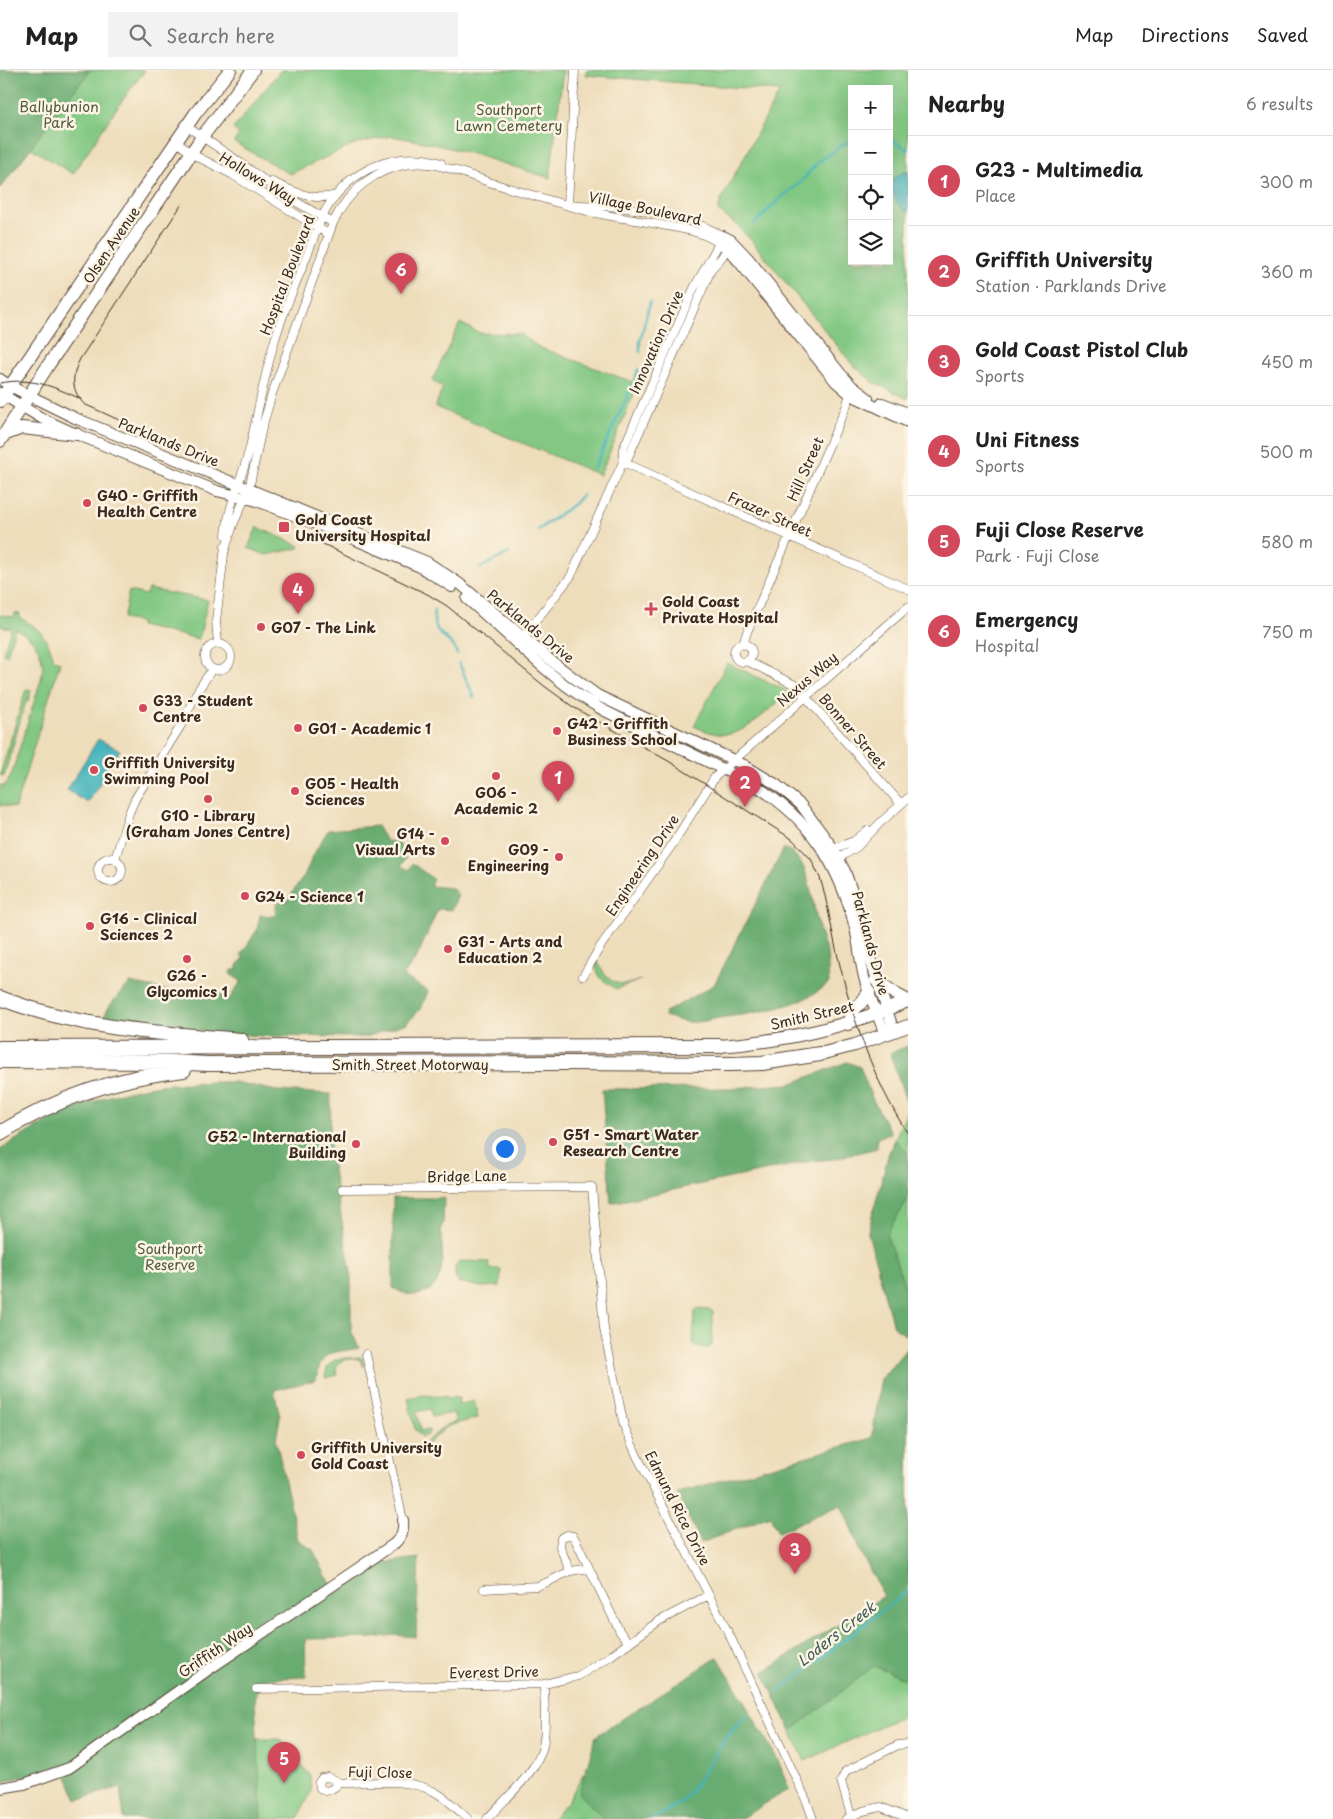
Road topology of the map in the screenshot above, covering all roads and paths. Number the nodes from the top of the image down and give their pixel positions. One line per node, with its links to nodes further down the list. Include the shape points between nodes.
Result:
1 (230, 70): 4 (main road, Olsen Avenue)
2 (253, 70): 5 (main road, Olsen Avenue)
3 (575, 70): 11 (street)
4 (186, 126): 5 (street, Hollows Way); 6 (main road, Olsen Avenue)
5 (202, 137): 7 (main road, Olsen Avenue); 9 (street, Hollows Way)
6 (176, 142): 7 (street, Hollows Way); 22 (main road, Olsen Avenue)
7 (192, 154): 14 (street, Hollows Way, via 234,175); 23 (main road, Olsen Avenue)
8 (454, 170): 10 (street, Hospital Boulevard, via 428,159 403,158 378,164 360,173); 11 (street, Hospital Boulevard); 13 (street, Hospital Boulevard, via 412,164 371,177 347,198)
9 (261, 178): 10 (street, via 310,196 326,198); 12 (street, Hollows Way)
10 (336, 195): 12 (street, Hospital Boulevard)
11 (568, 205): 16 (street, Village Boulevard, via 685,229)
12 (322, 216): 13 (street, Hollows Way); 14 (street, Hospital Boulevard)
13 (333, 222): 15 (street, Hospital Boulevard)
14 (317, 227): 15 (street, Hollows Way); 17 (street, Hospital Boulevard)
15 (328, 234): 18 (street, Hospital Boulevard)
16 (725, 242): 21 (street, Village Boulevard, via 836,382); 28 (street, Innovation Drive, via 722,258 712,268 627,460)
17 (278, 332): 18 (street); 19 (street, Hospital Boulevard)
18 (292, 337): 20 (street, Hospital Boulevard)
19 (274, 342): 20 (street); 29 (street, Hospital Boulevard)
20 (288, 347): 30 (street, Hospital Boulevard, via 262,428)
21 (851, 390): 24 (street, Village Boulevard); 25 (street, Village Boulevard); 32 (street, Hill Street)
22 (3, 391): 23 (street, Parklands Drive)
23 (26, 401): 26 (street, Parklands Drive, via 43,419); 27 (main road, Olsen Avenue); 29 (street, Parklands Drive)
24 (908, 413)
25 (908, 422)
26 (76, 434): 27 (main road, via 22,428); 31 (street, Parklands Drive)
27 (2, 438)
28 (622, 462): 32 (street, Frazer Street); 36 (street, Innovation Drive, via 571,576)
29 (238, 484): 30 (street, Parklands Drive); 31 (street, Hospital Boulevard)
30 (247, 494): 31 (street, Parklands Drive); 33 (street, Hospital Boulevard); 36 (street, Parklands Drive, via 427,562 460,584)
31 (234, 495): 33 (street, Hospital Boulevard, via 229,510)
32 (789, 536): 34 (street, Frazer Street); 38 (street, Hill Street)
33 (225, 550): 37 (street, via 216,621)
34 (908, 589)
35 (908, 608): 41 (street, Nexus Way)
36 (520, 641): 42 (street, Parklands Drive, via 597,695); 43 (street, Parklands Drive, via 562,684 587,700)
37 (218, 644): 40 (street, via 209,646 205,654); 40 (street, via 229,649 231,658 224,668)
38 (743, 645): 39 (street, via 752,652); 39 (street, via 737,647 734,655 741,662)
39 (747, 661): 41 (street, via 793,683)
40 (212, 669): 48 (street, via 135,800)
41 (806, 697): 42 (street, Nexus Way); 45 (street, Bonner Street)
42 (732, 760): 43 (street, Nexus Way); 47 (street, Parklands Drive, via 767,778 794,799 805,810)
43 (722, 769): 47 (street, Parklands Drive, via 778,801); 50 (street, Engineering Drive)
44 (908, 798): 45 (street)
45 (901, 804): 46 (street)
46 (877, 826): 47 (street, via 854,842); 49 (street, via 857,847)
47 (829, 850): 49 (street, Parklands Drive)
48 (115, 859)
49 (835, 860): 51 (street, Parklands Drive, via 858,909); 52 (street, Parklands Drive)
50 (583, 976)
51 (876, 980): 54 (main road); 55 (street, Parklands Drive)
52 (869, 992): 55 (street, Parklands Drive); 56 (main road, via 853,1009)
53 (0, 998): 60 (highway, via 45,1014 92,1025 242,1040)
54 (908, 1001): 55 (main road, Smith Street)
55 (882, 1012): 56 (main road, Smith Street); 58 (street, Parklands Drive)
56 (848, 1024): 59 (main road, Smith Street, via 811,1034)
57 (908, 1026): 58 (main road)
58 (890, 1033): 62 (main road)
59 (719, 1046): 60 (highway, Smith Street Motorway)
60 (279, 1047): 61 (highway, Smith Street Motorway)
61 (0, 1048)
62 (820, 1054): 64 (highway, Smith Street Motorway, via 731,1064)
63 (0, 1061): 64 (highway, Smith Street Motorway)
64 (208, 1064): 65 (highway, via 103,1085 40,1110)
65 (0, 1133)
66 (592, 1187): 67 (street, Bridge Lane); 73 (street, Edmund Rice Drive, via 604,1329 624,1426)
67 (342, 1189)
68 (366, 1354): 69 (street)
69 (403, 1520): 79 (street, Griffith Way, via 401,1538 361,1568 69,1768)
70 (590, 1570): 71 (street); 71 (street, via 575,1538 567,1535 561,1538 560,1544); 74 (street, via 620,1632)
71 (570, 1571): 72 (street, via 537,1586)
72 (484, 1589)
73 (709, 1595): 74 (street, Everest Drive, via 659,1621); 86 (street, Edmund Rice Drive)
74 (629, 1643): 75 (street, Everest Drive, via 578,1676)
75 (544, 1684): 76 (street, Everest Drive); 85 (street, via 544,1738 539,1758)
76 (256, 1689)
77 (908, 1744): 82 (street, via 898,1745 846,1772 841,1781)
78 (341, 1783): 84 (street, Fuji Close, via 399,1782 418,1785 441,1795)
79 (24, 1784): 80 (street, Griffith Way); 81 (street, Griffith Way)
80 (0, 1788)
81 (0, 1795)
82 (850, 1818): 83 (street, via 881,1807)
83 (908, 1818)
84 (468, 1819)
85 (487, 1819)
86 (813, 1819)

